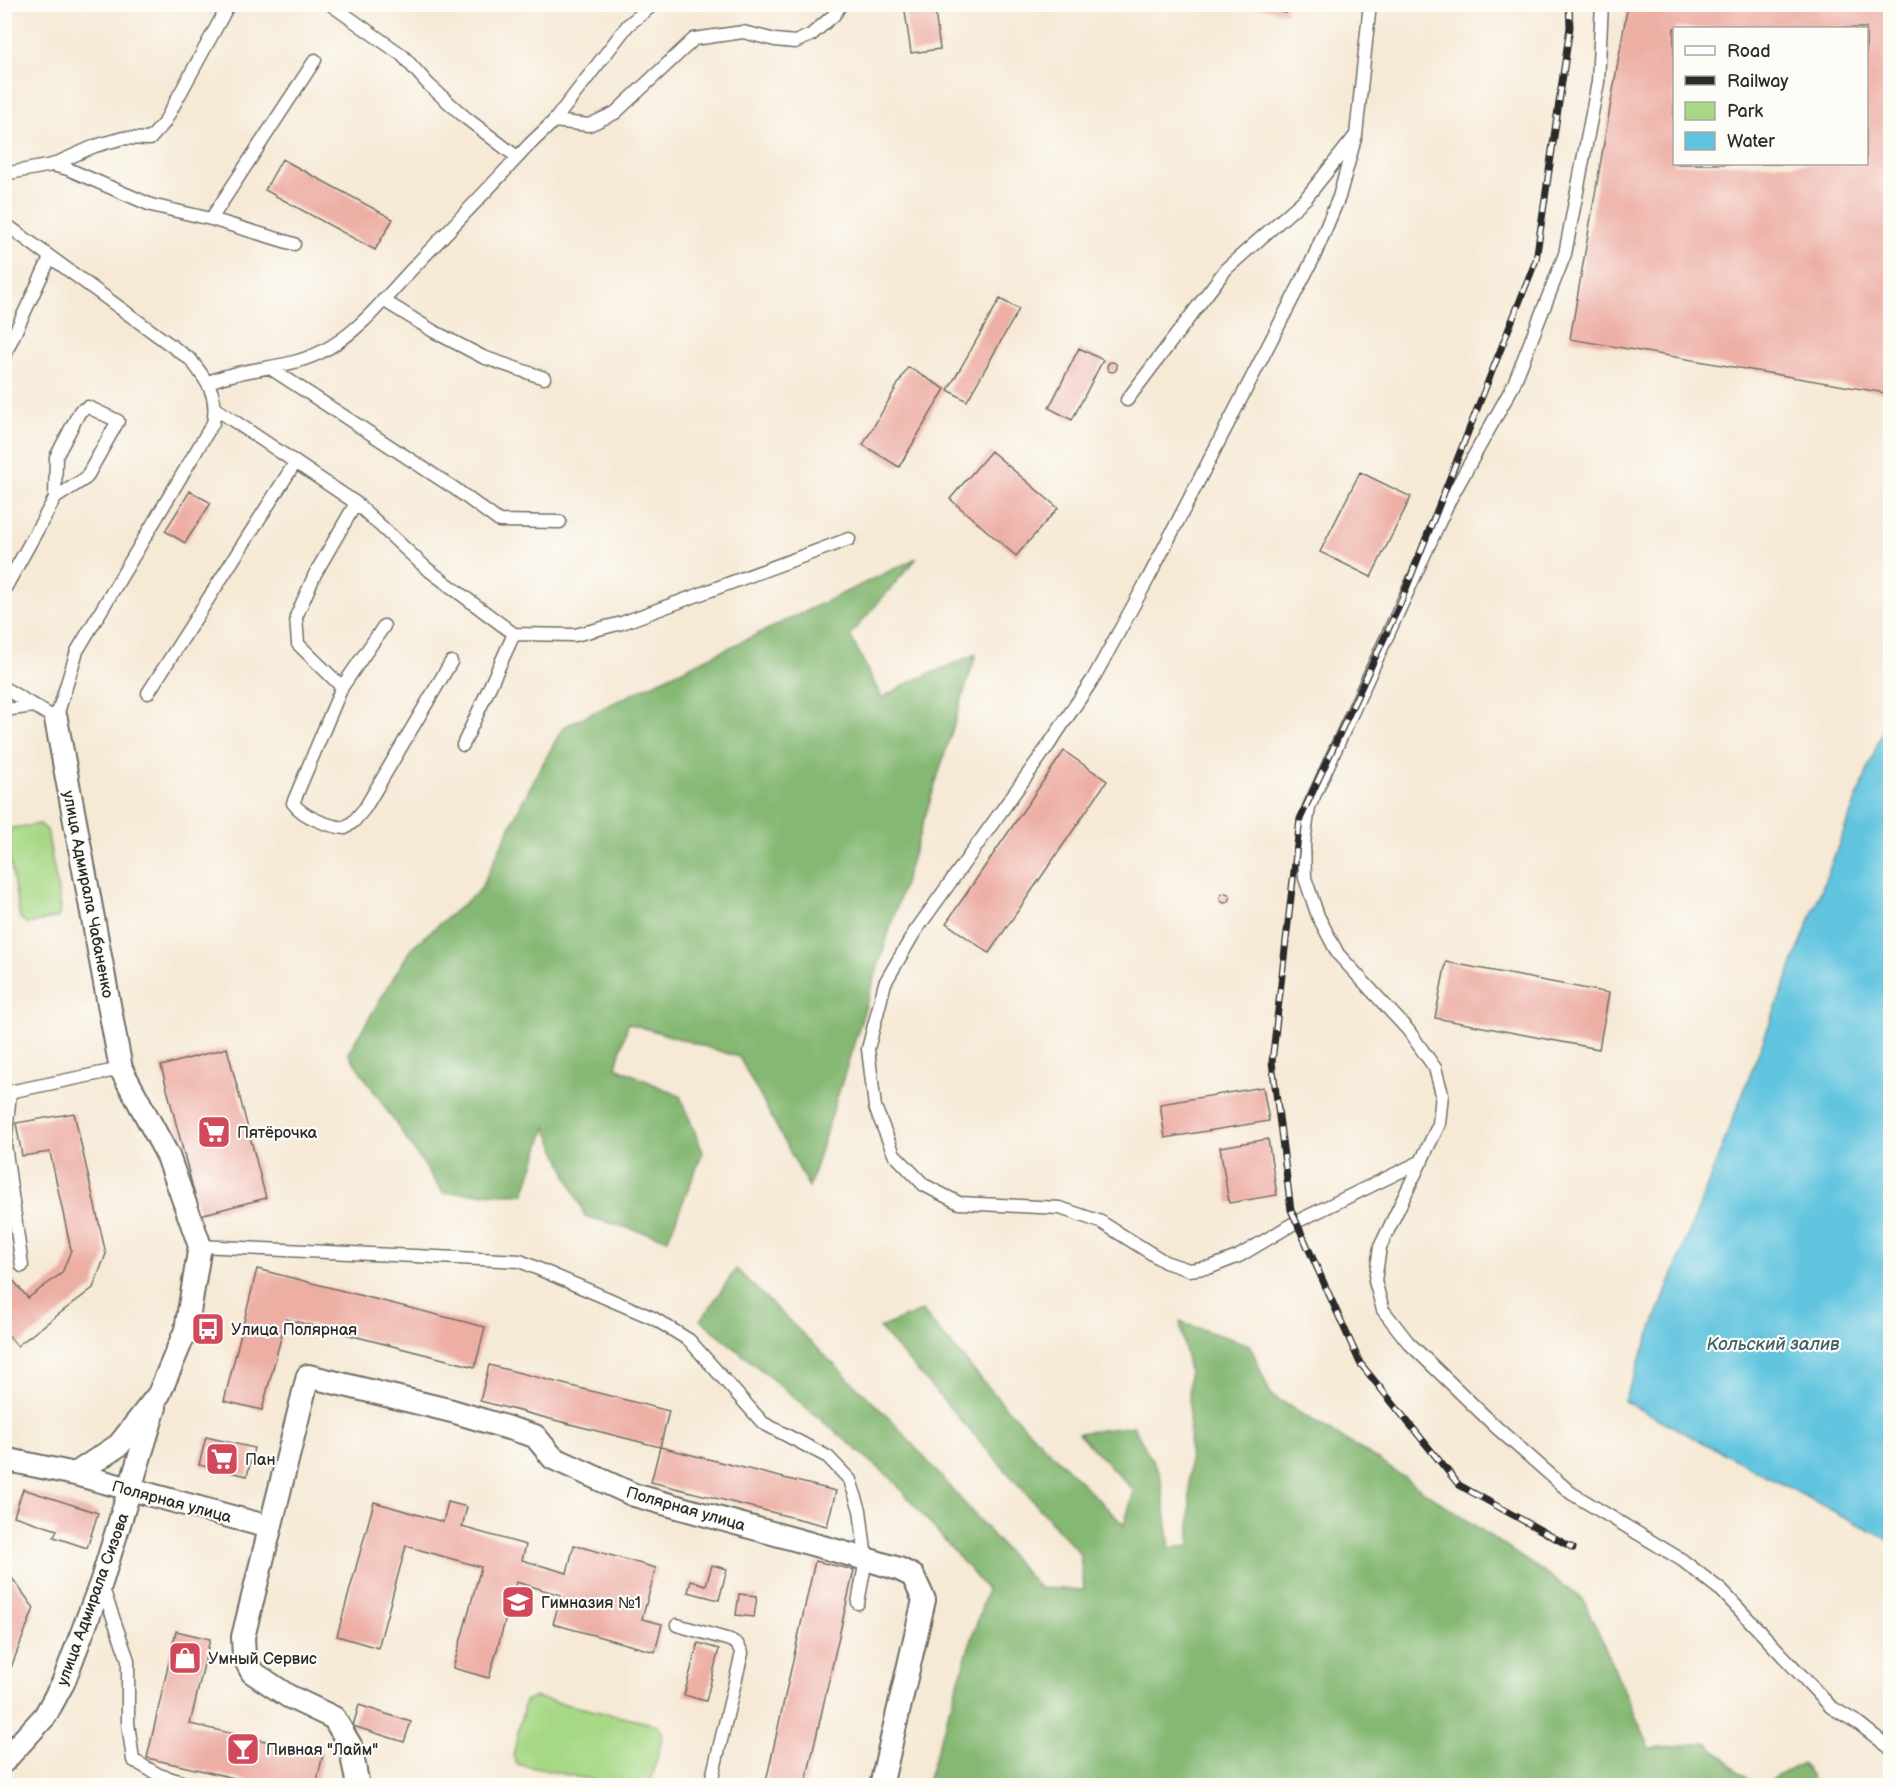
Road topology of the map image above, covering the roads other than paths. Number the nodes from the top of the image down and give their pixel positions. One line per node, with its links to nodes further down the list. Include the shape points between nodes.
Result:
1 (229, 4): 11 (lane, via 164,123 150,139 123,138)
2 (330, 4): 10 (lane, via 402,55 459,112)
3 (654, 4): 8 (lane, via 628,25)
4 (841, 4): 8 (lane, via 811,35 795,42 743,32 694,39 615,113 589,125)
5 (1370, 4): 9 (lane)
6 (1602, 4): 42 (lane, via 1598,82 1565,254 1513,386 1449,501 1309,807 1305,878 1317,916 1338,954 1407,1030 1435,1068 1442,1094 1439,1124)
7 (315, 60): 13 (lane)
8 (554, 121): 10 (lane)
9 (1356, 135): 22 (lane, via 1306,198 1226,269); 42 (lane, via 1339,197 1312,259 1149,577 1093,679 914,933 885,984 868,1049 875,1107 894,1154 924,1185 959,1203 1060,1208 1101,1222 1165,1262 1189,1270 1211,1268 1239,1256 1296,1222)
10 (518, 158): 17 (lane)
11 (51, 165): 12 (lane); 13 (lane, via 151,205)
12 (4, 174)
13 (211, 219): 15 (lane)
14 (4, 223): 16 (lane)
15 (294, 244)
16 (50, 258): 18 (lane); 21 (lane, via 191,360)
17 (383, 300): 19 (lane, via 345,337 319,353); 20 (lane, via 483,357)
18 (4, 356)
19 (270, 368): 21 (lane, via 226,375); 27 (lane, via 454,488 499,522)
20 (544, 378)
21 (209, 382): 23 (lane)
22 (1127, 400)
23 (216, 409): 24 (lane); 38 (lane, via 213,423 77,651)
24 (295, 463): 26 (lane); 35 (lane)
25 (55, 498): 25 (lane, via 56,457 80,411 88,407 118,421 86,478); 29 (lane)
26 (356, 503): 31 (lane, via 426,568); 33 (lane, via 315,574 296,617 298,644)
27 (561, 522)
28 (849, 539): 31 (lane, via 622,623 575,635)
29 (4, 590)
30 (384, 626): 33 (lane)
31 (514, 634): 39 (lane)
32 (451, 662): 33 (lane, via 365,808 345,828 334,827 298,810 293,803)
33 (342, 687)
34 (4, 688): 36 (lane)
35 (148, 693)
36 (34, 706): 37 (lane); 38 (lane)
37 (4, 710)
38 (56, 719): 40 (street, улица Адмирала Чабаненко)
39 (463, 745)
40 (122, 1069): 41 (lane); 43 (street, улица Адмирала Чабаненко, via 168,1156)
41 (7, 1092): 44 (lane, via 5,1145)
42 (1422, 1161): 54 (lane, via 1380,1247 1375,1281 1383,1310 1408,1342 1571,1493 1682,1560 1722,1591 1831,1707)
43 (200, 1246): 45 (street, улица Адмирала Чабаненко, via 186,1330); 50 (lane, via 520,1261 653,1318 688,1340 763,1423 828,1457 850,1480 860,1510)
44 (22, 1266)
45 (159, 1394): 47 (street, улица Адмирала Чабаненко, via 119,1445); 48 (street, улица Адмирала Чабаненко)
46 (4, 1459): 47 (street, Полярная улица)
47 (75, 1474): 48 (street, Полярная улица)
48 (131, 1490): 49 (street, Полярная улица); 51 (street, улица Адмирала Сизова)
49 (269, 1527): 50 (street, Полярная улица, via 308,1376 535,1436 553,1458 634,1495); 57 (street, Полярная улица, via 243,1637 244,1657 252,1672 288,1696 334,1718 350,1745)
50 (866, 1559): 52 (lane); 59 (street, Полярная улица, via 914,1576 924,1600)
51 (101, 1583): 55 (street, улица Адмирала Сизова, via 50,1708); 56 (lane, via 128,1660 128,1723 133,1760 159,1775)
52 (858, 1603)
53 (677, 1625): 58 (lane, via 730,1640 742,1653)
54 (1890, 1748)
55 (4, 1761)
56 (194, 1785)
57 (358, 1785)
58 (710, 1785)
59 (881, 1785)

